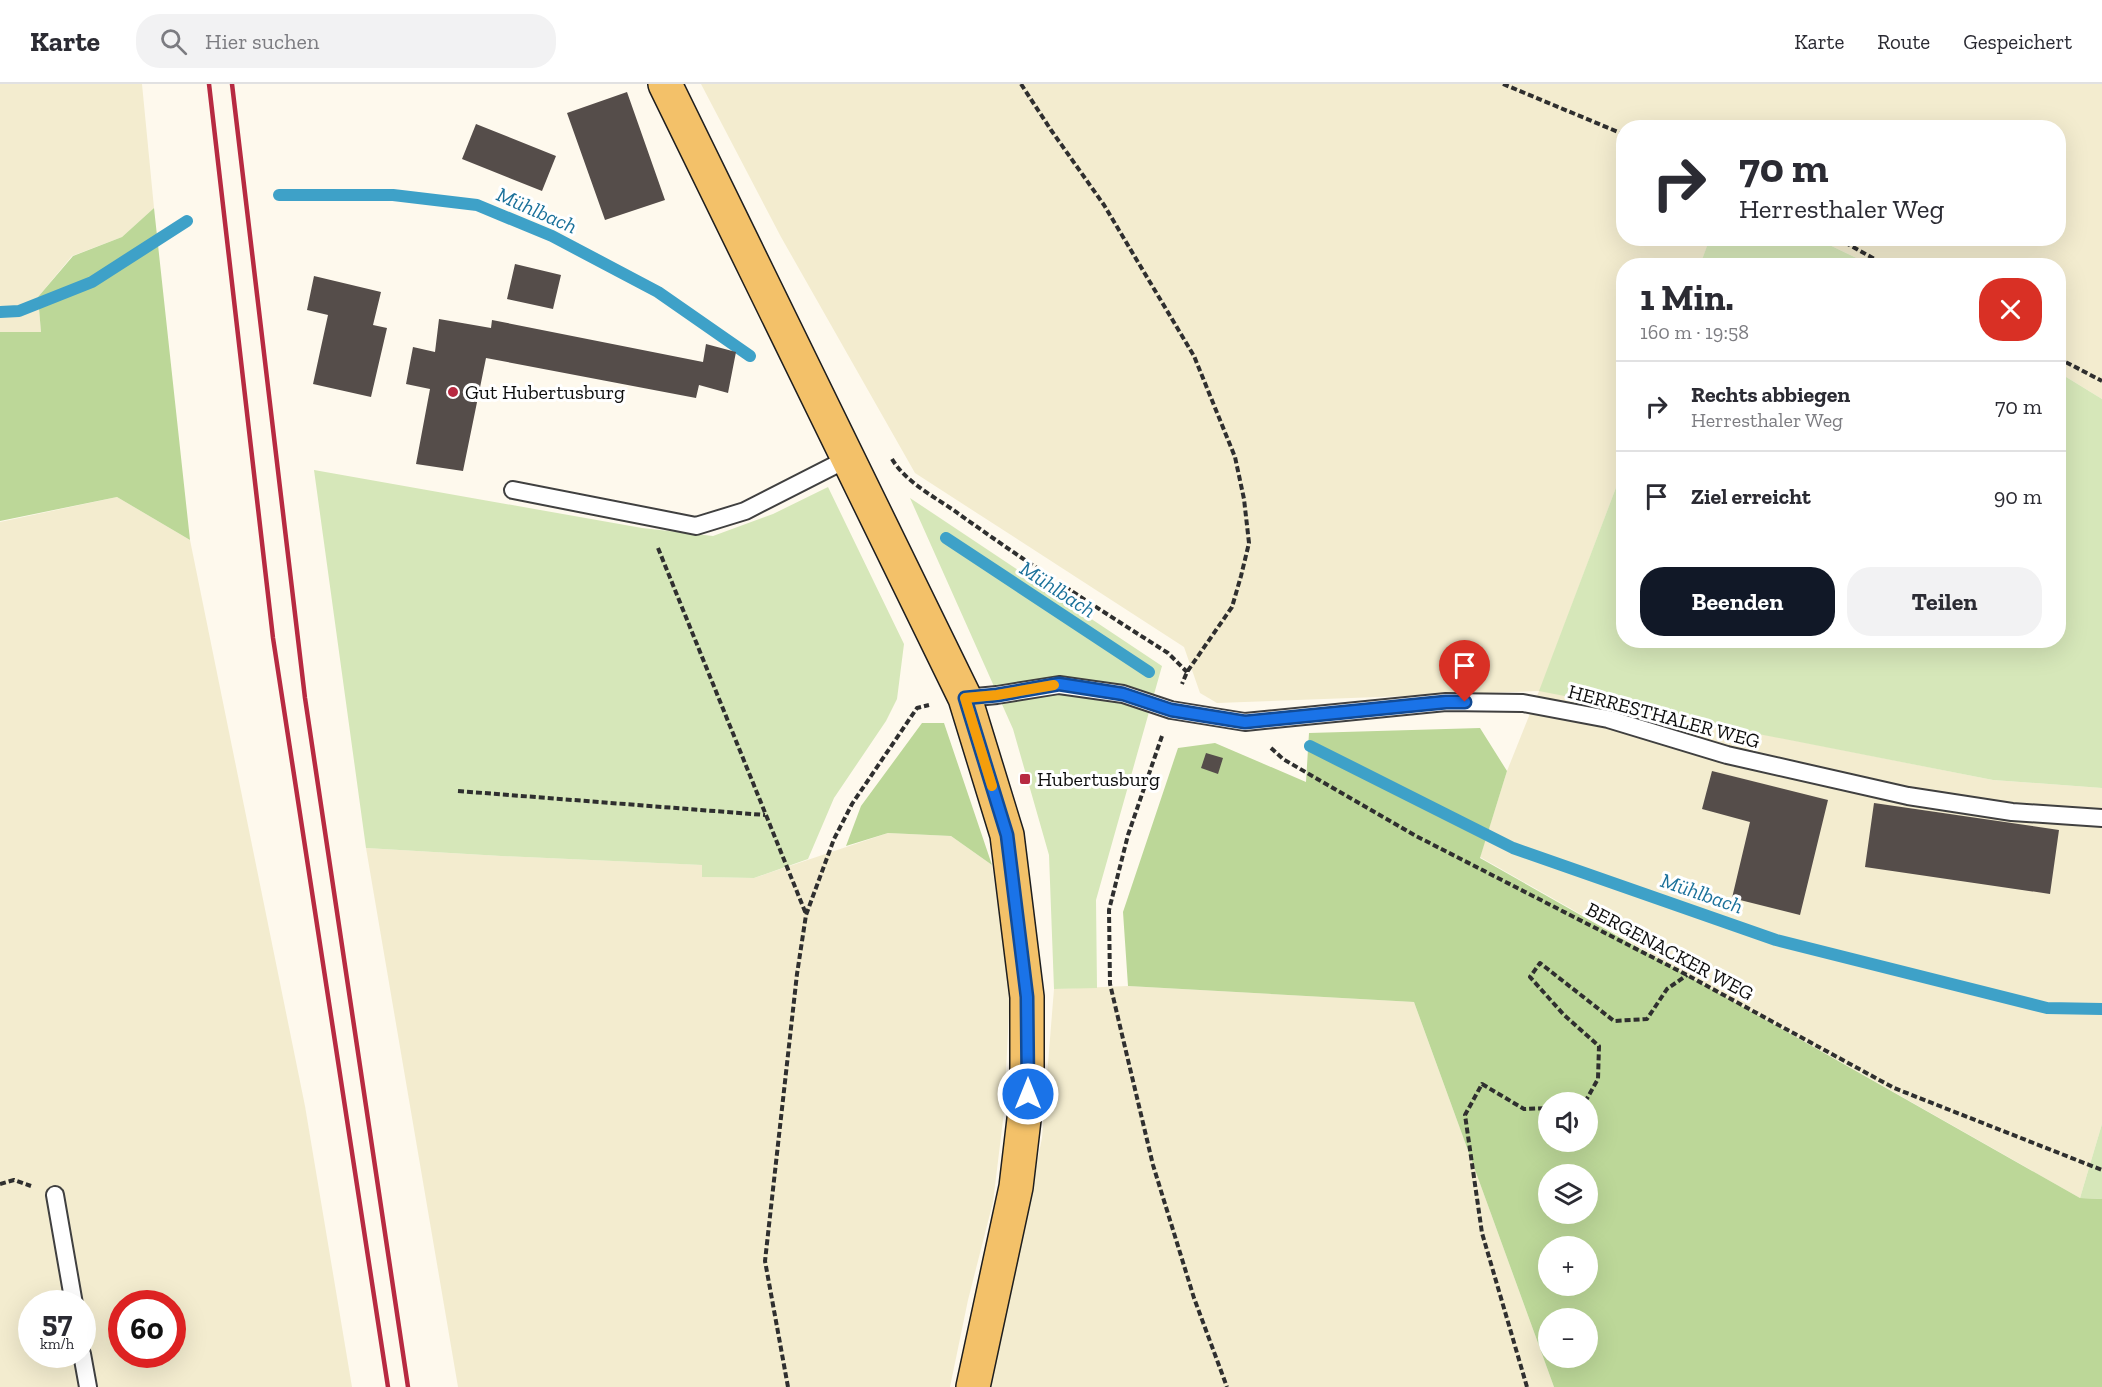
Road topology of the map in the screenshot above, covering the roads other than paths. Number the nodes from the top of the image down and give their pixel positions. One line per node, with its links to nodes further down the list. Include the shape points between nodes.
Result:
1 (665, 84): 2 (main road)
2 (847, 459): 3 (lane, via 745,511 696,526); 4 (main road)
3 (513, 490)
4 (965, 698): 5 (lane, HERRESTHALER WEG, via 1059,684 1123,694 1171,710 1245,722 1446,702 1523,703 1608,719 1727,755 1908,796 2012,812); 10 (main road, via 1007,835 1027,997 1028,1094 1016,1187)
5 (2102, 818)
6 (55, 1195): 7 (lane)
7 (72, 1290)
8 (85, 1368): 9 (lane)
9 (88, 1387)
10 (973, 1387)

